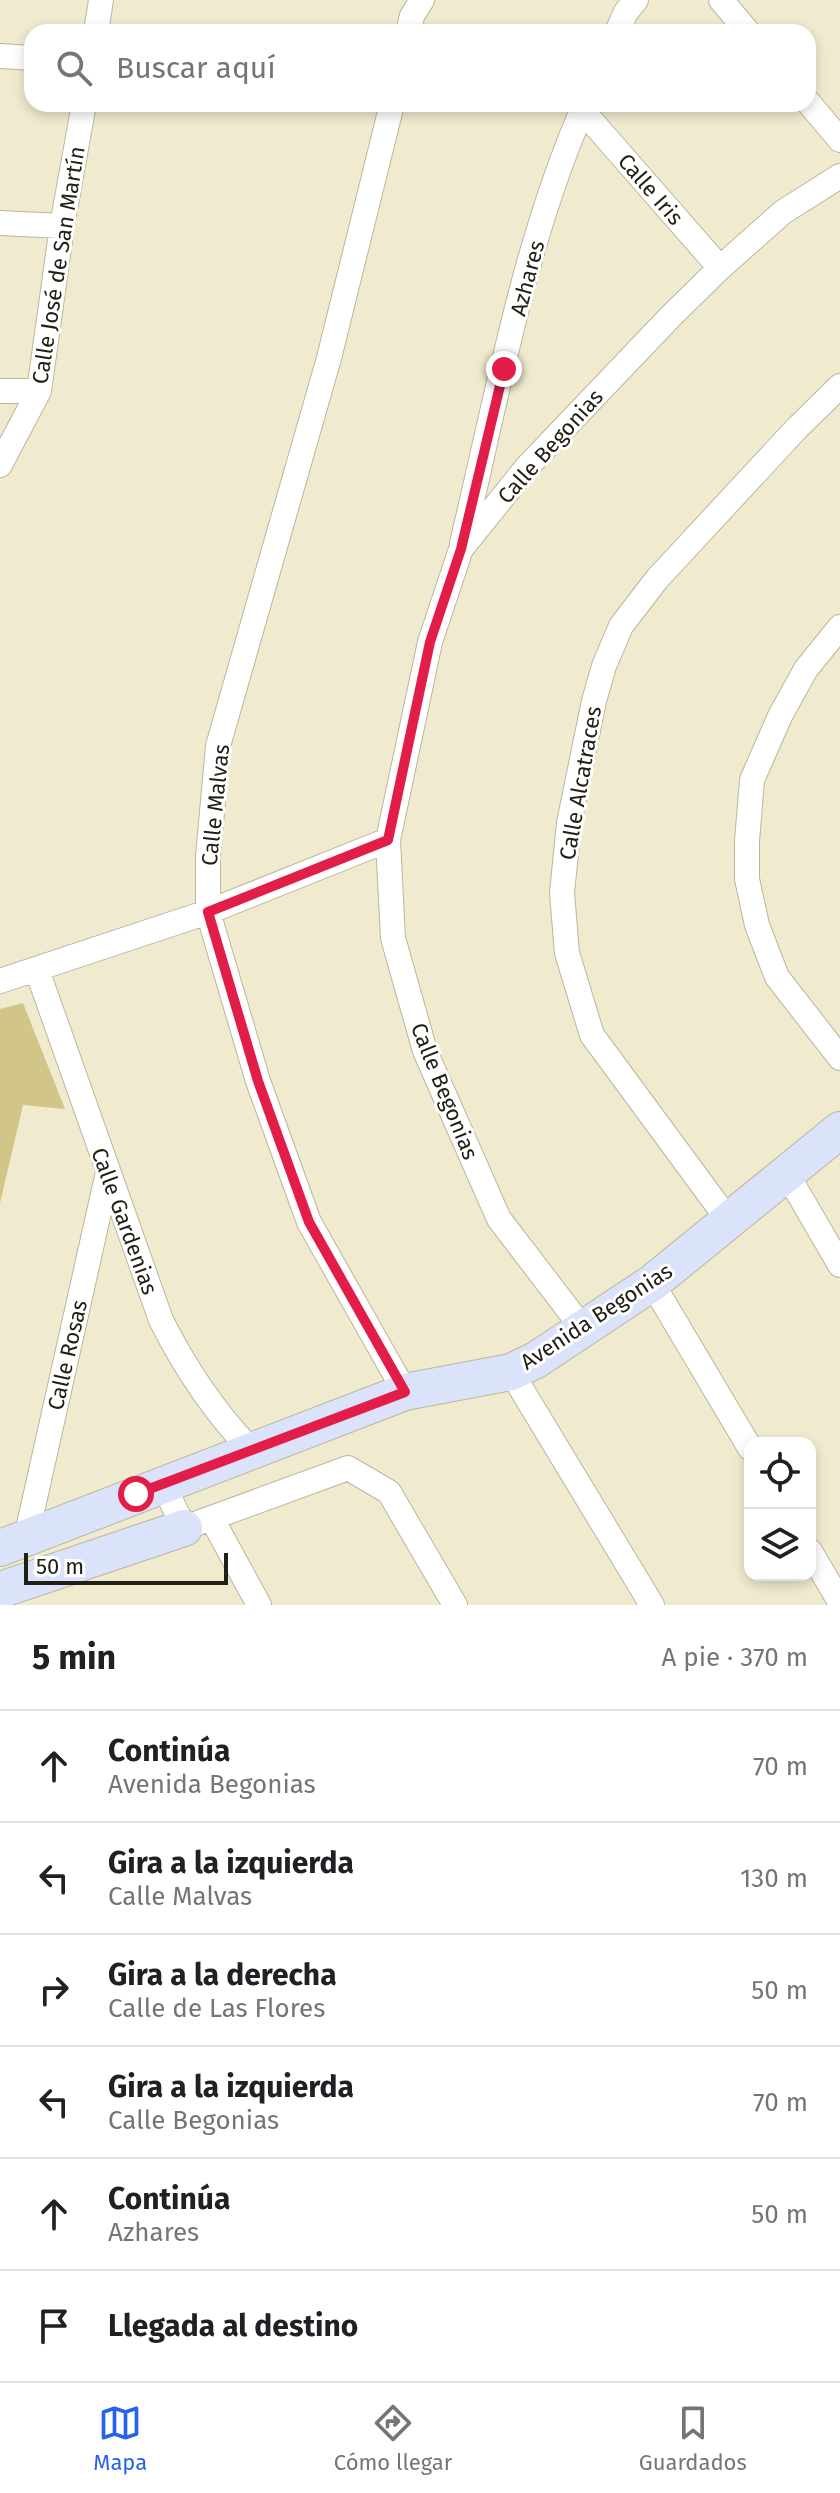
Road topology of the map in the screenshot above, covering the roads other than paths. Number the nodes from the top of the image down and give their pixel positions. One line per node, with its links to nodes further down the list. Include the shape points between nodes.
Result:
1 (101, 0): 4 (street)
2 (636, 0): 5 (street)
3 (721, 0): 6 (street)
4 (97, 24)
5 (621, 24)
6 (741, 24)
7 (0, 56): 8 (street)
8 (24, 58)
9 (83, 112): 17 (street, Calle José de San Martín)
10 (390, 112): 27 (street, Calle Malvas, via 329,358 218,746)
11 (582, 112): 24 (street, Azhares, via 525,279)
12 (588, 112): 18 (street, Calle Iris)
13 (816, 112): 14 (street)
14 (840, 140)
15 (840, 176): 18 (street, Calle Begonias, via 783,212)
16 (0, 223): 17 (street)
17 (62, 226): 21 (street, Calle José de San Martín)
18 (720, 268): 24 (street, Calle Begonias, via 527,467)
19 (840, 386): 34 (street, Calle Alcatraces, via 657,579 621,626 594,701 569,823 562,893 567,953 592,1035)
20 (0, 391): 21 (street)
21 (39, 391): 22 (street, Calle José de San Martín)
22 (9, 432): 23 (street, Calle José de San Martín)
23 (0, 465)
24 (461, 549): 26 (street, Calle Begonias, via 430,642)
25 (840, 627): 30 (street, via 806,669 752,780 747,879 777,977)
26 (388, 840): 27 (street); 37 (street, Calle Begonias, via 393,938 425,1051 499,1219)
27 (208, 912): 28 (street); 39 (street, Calle Malvas, via 258,1081 309,1222)
28 (37, 970): 29 (street); 32 (street, Calle Gardenias)
29 (0, 981)
30 (840, 1058)
31 (840, 1130): 33 (street, Avenida Begonias)
32 (108, 1172): 41 (street, Calle Gardenias, via 181,1361 223,1421); 44 (street, Calle Rosas)
33 (787, 1174): 34 (street, Avenida Begonias); 35 (street)
34 (729, 1221): 36 (street, Avenida Begonias)
35 (840, 1265)
36 (652, 1283): 37 (street, Avenida Begonias); 40 (street)
37 (584, 1330): 38 (street, Avenida Begonias)
38 (511, 1372): 39 (street, Avenida Begonias); 50 (street)
39 (405, 1392): 41 (street, Avenida Begonias)
40 (744, 1438)
41 (253, 1452): 42 (street, Avenida Begonias)
42 (163, 1484): 43 (street); 44 (street, Avenida Begonias)
43 (198, 1524): 46 (street); 48 (street); 49 (street, via 348,1468 389,1492)
44 (13, 1543)
45 (816, 1561): 47 (street)
46 (0, 1590)
47 (840, 1602)
48 (259, 1605)
49 (455, 1605)
50 (652, 1605)

